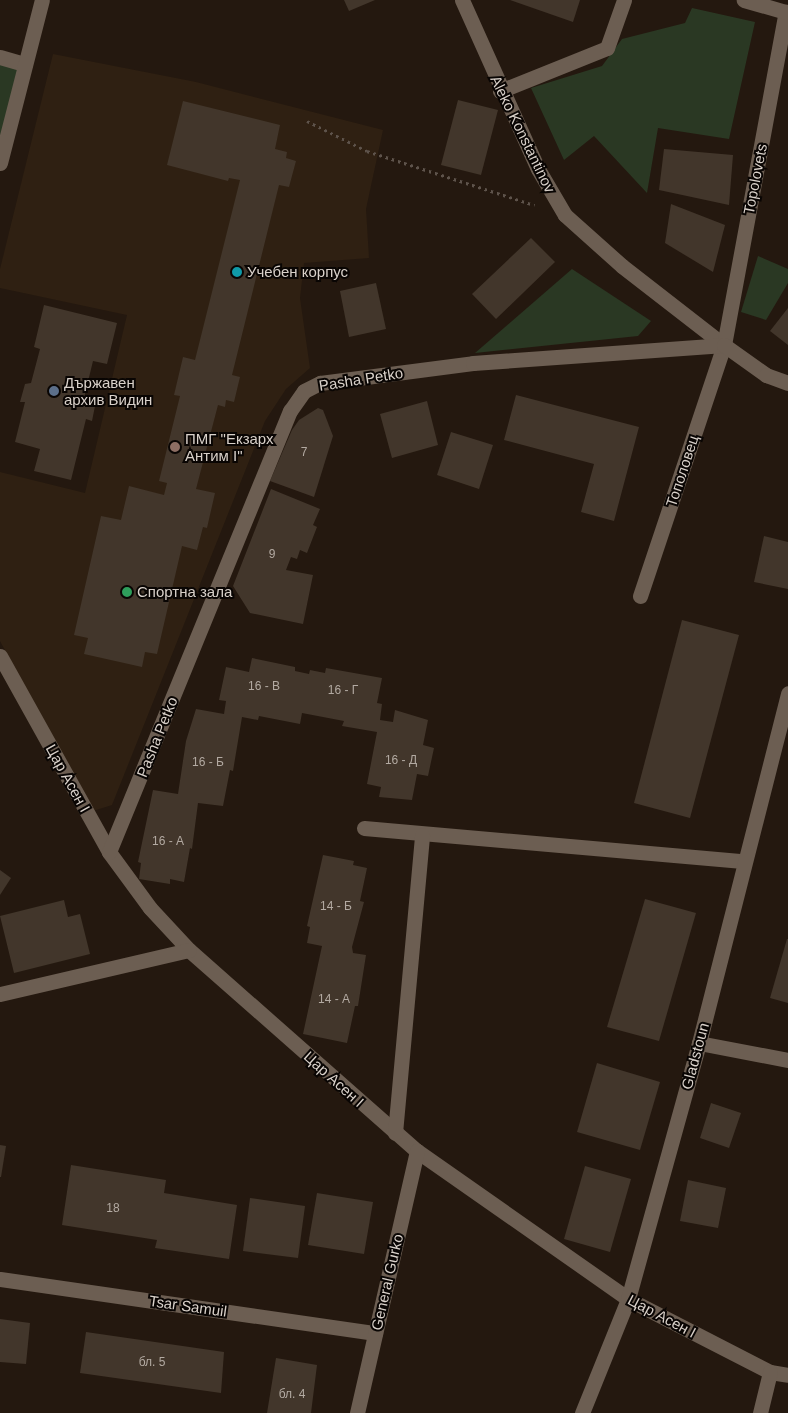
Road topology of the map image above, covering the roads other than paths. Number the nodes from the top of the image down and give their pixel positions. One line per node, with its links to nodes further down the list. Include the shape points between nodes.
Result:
1 (42, 0): 6 (street)
2 (462, 0): 7 (street, Aleko Konstantinov)
3 (624, 0): 7 (street, via 607,48)
4 (744, 0): 9 (street, Topolovets, via 786,12)
5 (0, 57): 6 (street)
6 (25, 64): 8 (street)
7 (500, 91): 9 (street, Aleko Konstantinov, via 538,170 565,215 622,266)
8 (0, 163)
9 (724, 345): 10 (street, via 766,375); 11 (street, Тополовец); 16 (street, Pasha Petko, via 474,363 320,383 304,391 290,411)
10 (788, 383)
11 (640, 596)
12 (0, 656): 16 (street, Цар Асен I)
13 (788, 693): 17 (street, Gladstoun)
14 (364, 828): 15 (street)
15 (422, 835): 17 (street); 22 (street)
16 (109, 852): 18 (street, Цар Асен I, via 150,908)
17 (743, 861): 20 (street, Gladstoun)
18 (188, 950): 19 (street); 22 (street, Цар Асен I)
19 (0, 994)
20 (699, 1043): 21 (street); 25 (street, Gladstoun)
21 (788, 1060)
22 (395, 1133): 23 (street, Цар Асен I)
23 (417, 1151): 25 (street, Цар Асен I); 26 (street, General Gurko)
24 (0, 1278): 26 (street, Tsar Samuil)
25 (628, 1299): 27 (street, Цар Асен I); 30 (street, Gladstoun)
26 (375, 1333): 29 (street, General Gurko)
27 (770, 1372): 28 (street, Цар Асен I); 31 (street)
28 (788, 1375)
29 (357, 1413)
30 (582, 1413)
31 (760, 1413)

